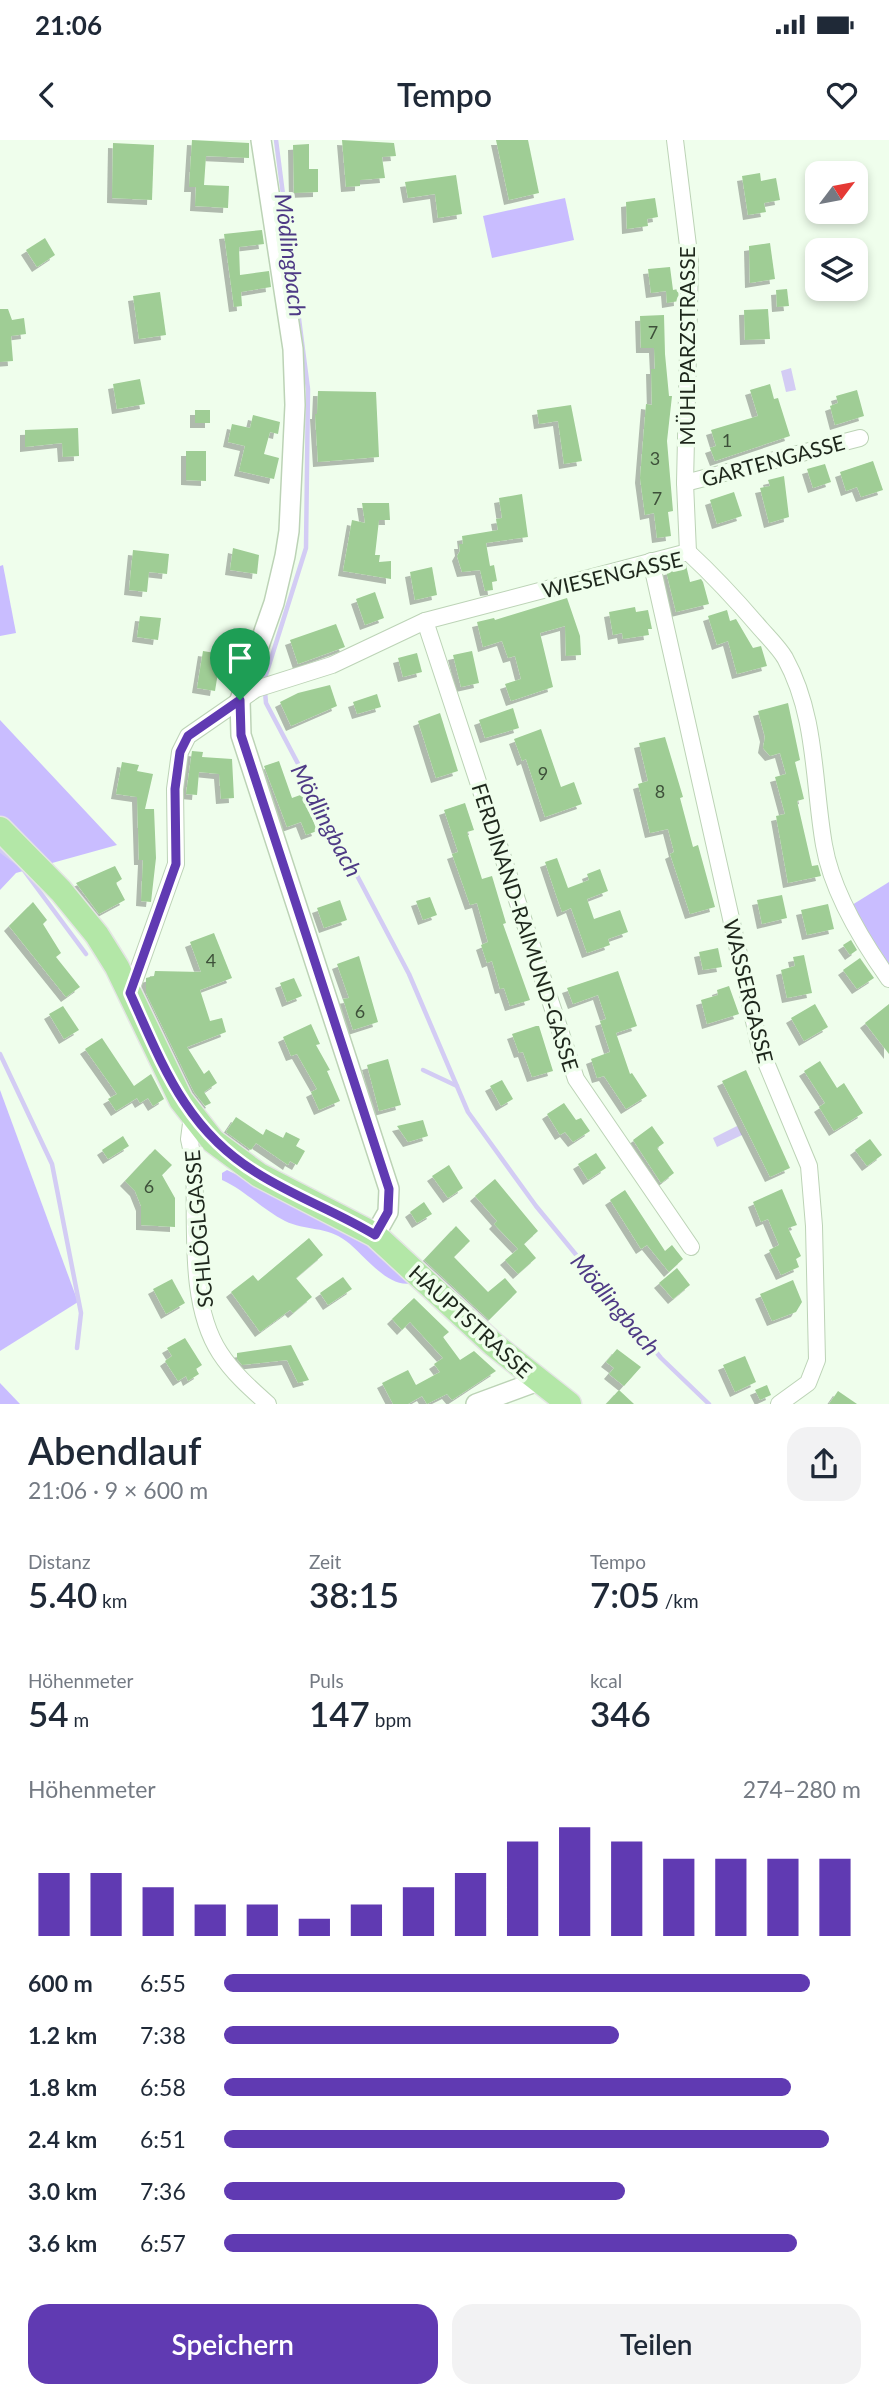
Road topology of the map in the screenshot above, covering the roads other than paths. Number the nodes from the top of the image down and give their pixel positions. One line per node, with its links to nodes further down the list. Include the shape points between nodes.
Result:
1 (261, 140): 8 (street, via 293,349 295,405 285,556)
2 (675, 140): 4 (street, MÜHLPARZSTRASSE, via 690,262)
3 (860, 438): 4 (street, GARTENGASSE)
4 (685, 483): 5 (street, MÜHLPARZSTRASSE)
5 (688, 552): 6 (street, WIESENGASSE); 10 (street, WIESENGASSE, via 722,583 784,656 803,700 812,741 831,874 870,953)
6 (651, 561): 7 (street, WIESENGASSE); 19 (street, WASSERGASSE, via 760,1048 809,1166 817,1360 808,1383)
7 (425, 621): 8 (street, WIESENGASSE, via 332,665); 14 (street, FERDINAND-RAIMUND-GASSE, via 576,1079)
8 (248, 694): 11 (street, WIESENGASSE, via 188,736 180,752 175,789 176,864); 13 (street, via 241,735 389,1189 388,1212)
9 (0, 829): 11 (main road, HAUPTSTRASSE, via 97,935)
10 (889, 979)
11 (130, 993): 12 (main road, HAUPTSTRASSE)
12 (192, 1116): 13 (main road, HAUPTSTRASSE, via 213,1141 259,1175); 16 (street, SCHLÖGLGASSE, via 189,1139 200,1301 217,1350)
13 (375, 1235): 15 (main road, HAUPTSTRASSE)
14 (691, 1247)
15 (538, 1381): 17 (street); 18 (main road, HAUPTSTRASSE)
16 (268, 1404)
17 (475, 1404)
18 (569, 1404)
19 (779, 1404)

